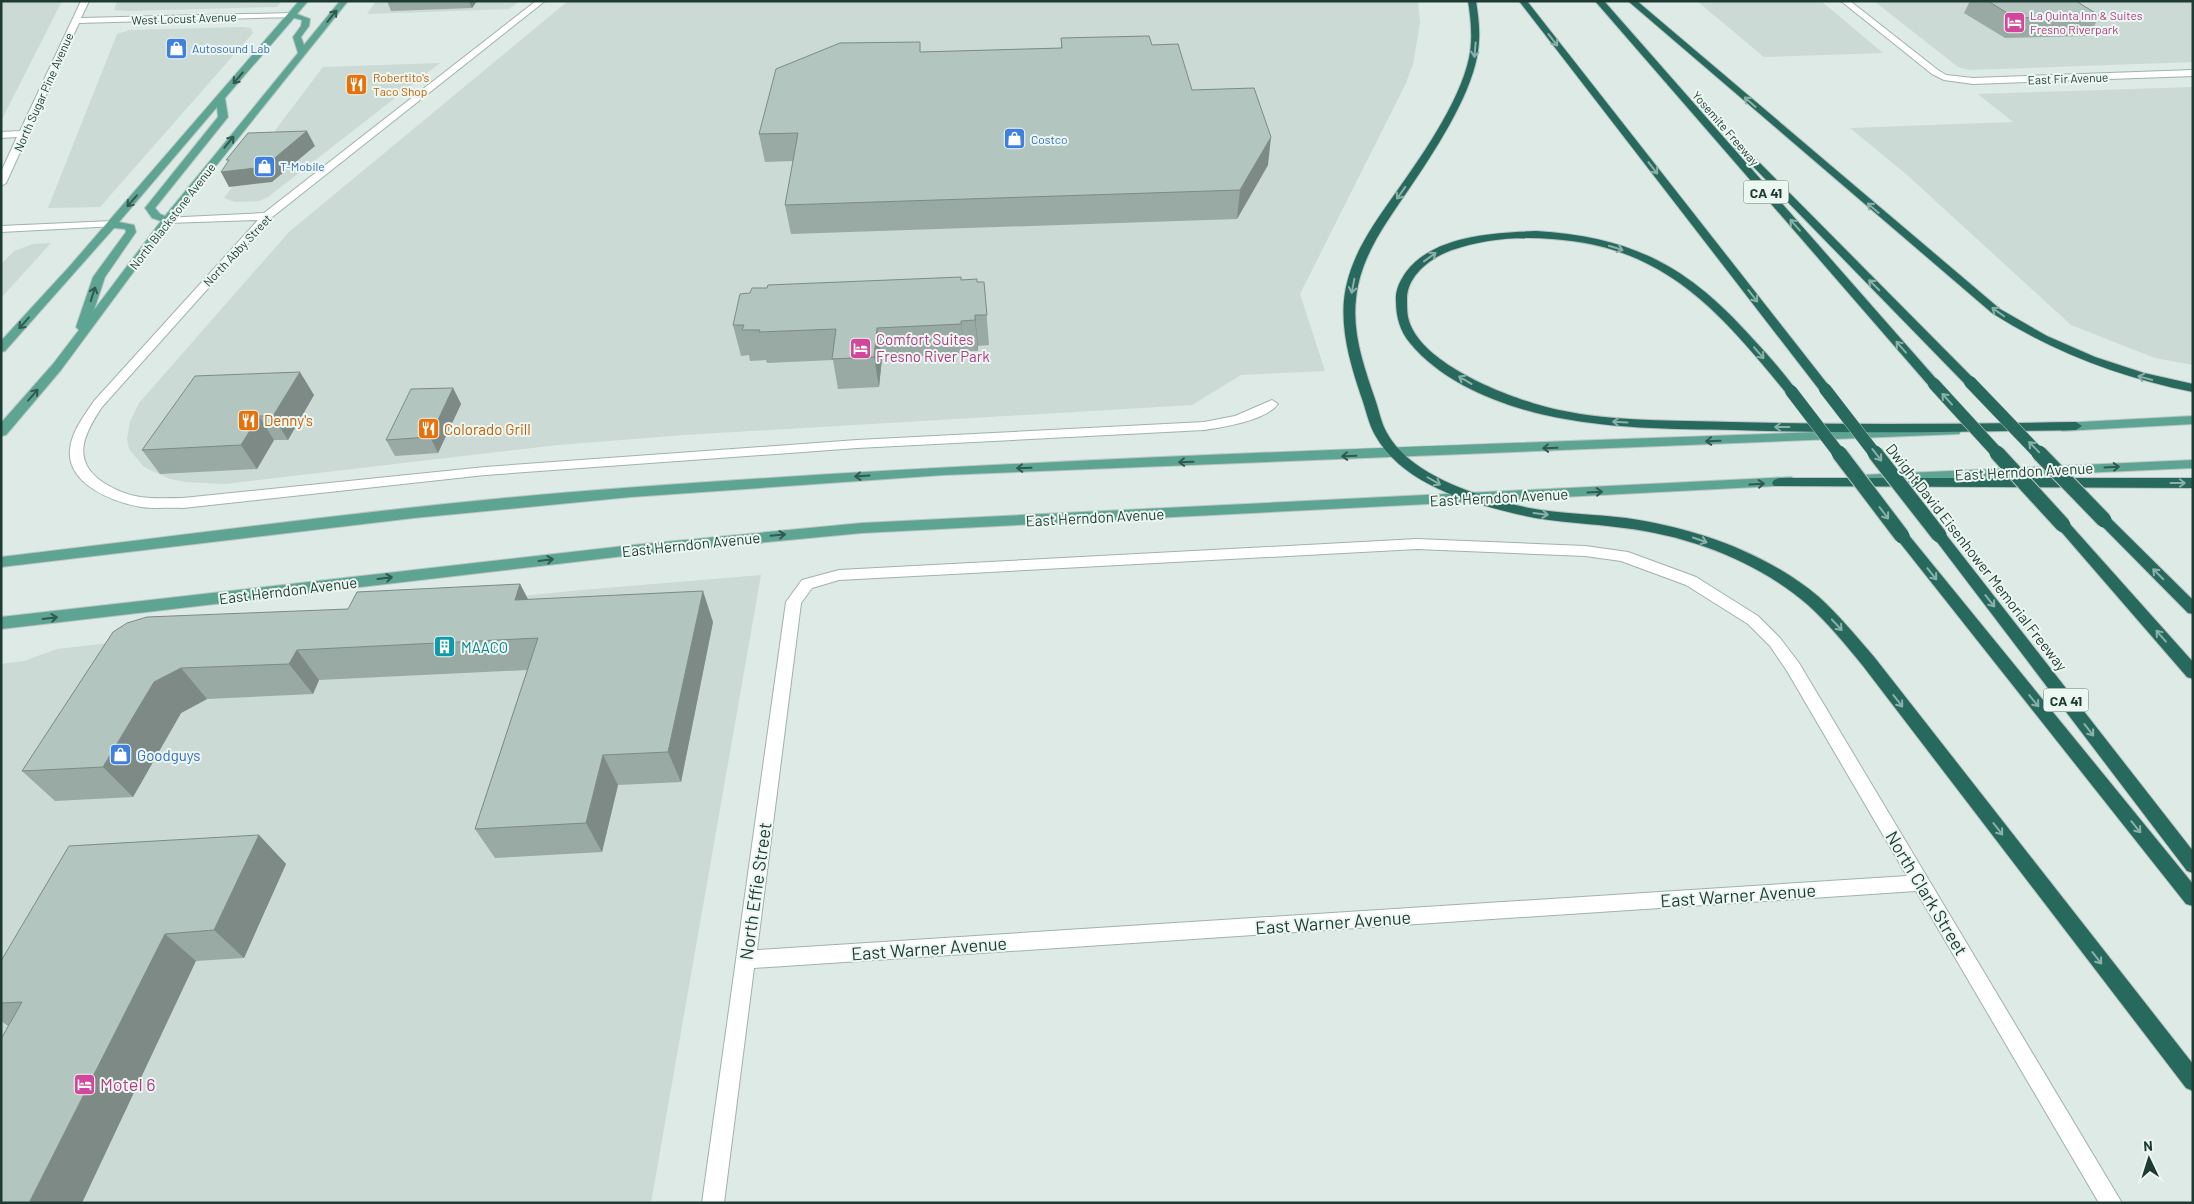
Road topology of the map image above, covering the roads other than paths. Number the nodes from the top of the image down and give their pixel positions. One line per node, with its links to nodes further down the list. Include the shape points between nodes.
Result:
1 (85, 1): 11 (street, North Sugar Pine Avenue)
2 (304, 1): 10 (main road)
3 (344, 1): 13 (main road, North Blackstone Avenue, one-way to 3)
4 (541, 1): 19 (street, North Abby Street)
5 (1472, 1): 30 (highway, one-way to 30, via 1476,46 1464,88 1405,188 1368,240 1350,299 1352,342 1358,369 1382,436)
6 (1523, 1): 40 (highway, Dwight David Eisenhower Memorial Freeway / CA 41, one-way to 40, bridge)
7 (1599, 1): 12 (highway, Yosemite Freeway / CA 41)
8 (1632, 1): 25 (highway, one-way to 8, via 2132,374 2070,353 1996,311)
9 (1845, 1): 14 (street, East Fir Avenue, via 1944,77 1973,81)
10 (292, 15): 11 (street, West Locust Avenue); 13 (main road, via 306,19 297,37); 15 (main road, one-way to 15)
11 (76, 21): 17 (street, North Sugar Pine Avenue)
12 (1628, 34): 37 (highway, one-way to 12, bridge); 39 (highway, Yosemite Freeway / CA 41, one-way to 12, bridge, via 1934,384)
13 (302, 53): 20 (main road, North Blackstone Avenue, one-way to 13)
14 (2193, 74)
15 (221, 98): 20 (main road, via 224,117 150,208 156,216); 21 (main road, one-way to 21)
16 (1, 134): 17 (street)
17 (25, 134): 18 (street, North Sugar Pine Avenue)
18 (1, 183)
19 (267, 216): 20 (street); 26 (street, North Abby Street, via 110,388 84,423 76,458 80,472 94,484 117,496 142,502 183,503 484,471 867,444 1204,426 1241,420)
20 (167, 220): 23 (main road, North Blackstone Avenue)
21 (112, 224): 22 (street); 23 (main road, one-way to 21, via 98,276 131,232 130,227); 24 (main road, one-way to 24)
22 (1, 229)
23 (77, 340): 29 (main road, North Blackstone Avenue, one-way to 23)
24 (1, 348)
25 (2193, 388)
26 (1272, 404)
27 (2193, 420): 28 (main road)
28 (2076, 426): 30 (main road, one-way to 30); 42 (highway, one-way to 42, bridge, via 1924,428 1771,427 1598,421 1561,415 1487,391 1432,358 1406,328 1400,310 1402,291 1413,270 1440,250 1492,236 1542,234 1617,248 1676,275 1747,339 1791,391 1902,536)
29 (1, 432)
30 (1398, 454): 34 (highway, one-way to 34, via 1447,488); 35 (main road, one-way to 35, via 944,470 641,492 414,513)
31 (2193, 464): 32 (main road, East Herndon Avenue, one-way to 31)
32 (1779, 483): 33 (highway, one-way to 33); 34 (main road, East Herndon Avenue, one-way to 32)
33 (2193, 483)
34 (1476, 498): 38 (main road, East Herndon Avenue, one-way to 34, via 733,539 862,528); 44 (highway, one-way to 44, via 1529,512 1625,523 1694,538 1759,565 1811,600 1837,624 1869,662)
35 (1, 562)
36 (806, 584): 41 (street, North Clark Street, via 839,575 1417,544 1585,551 1623,556 1691,581 1753,620 1776,642); 43 (street, North Effie Street, via 794,602)
37 (2193, 609)
38 (1, 623)
39 (2193, 673)
40 (2193, 865)
41 (1921, 883): 43 (street, East Warner Avenue); 46 (street, North Clark Street)
42 (2193, 898)
43 (746, 960): 45 (street, North Effie Street)
44 (2193, 1081)
45 (713, 1203)
46 (2111, 1203)

